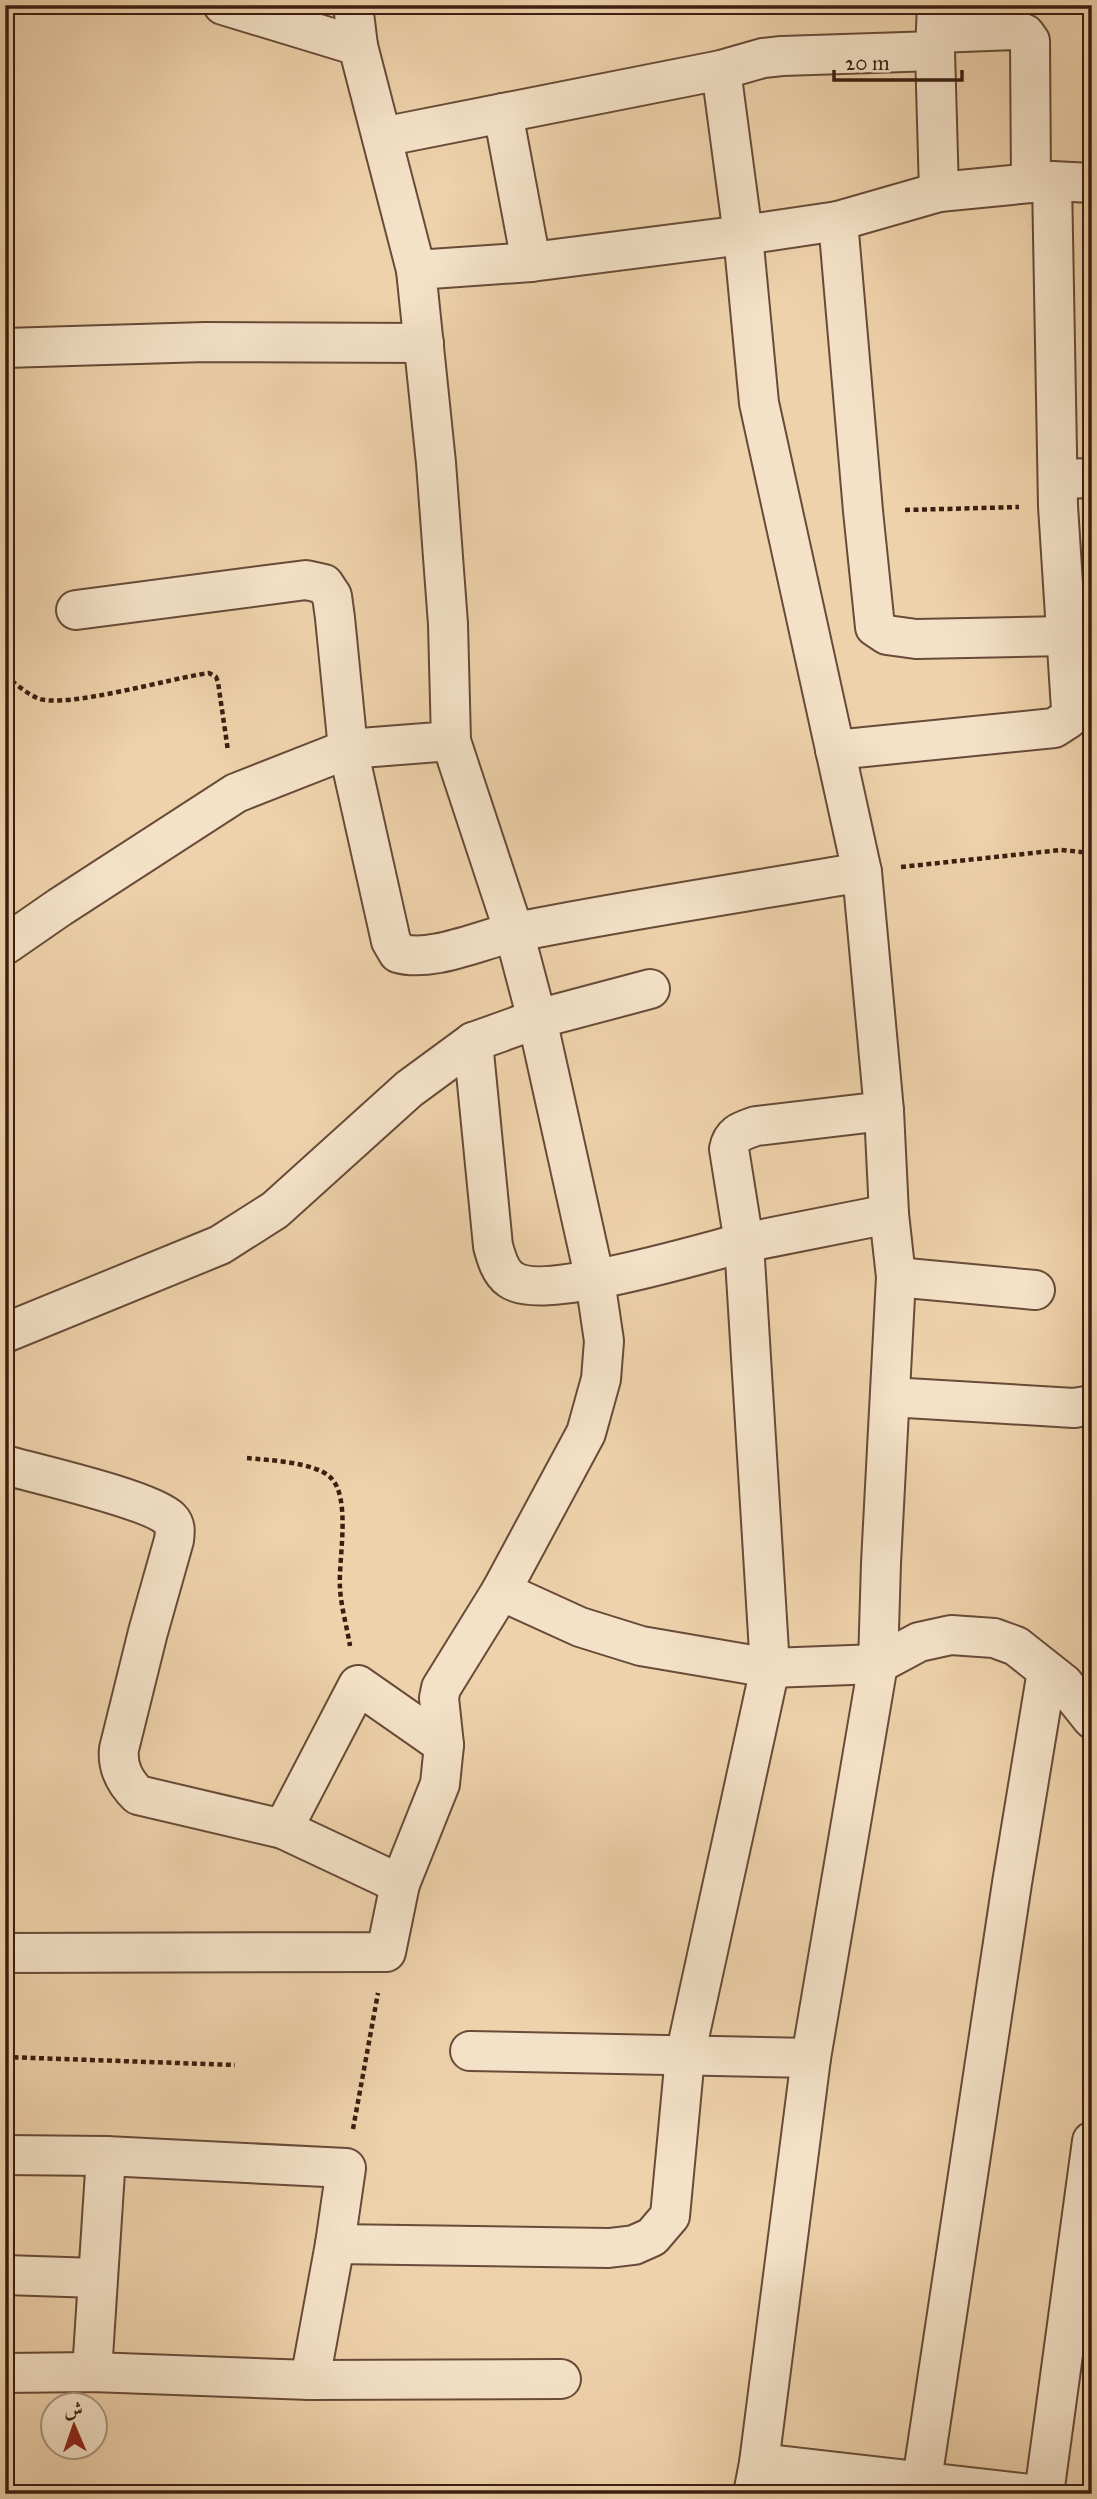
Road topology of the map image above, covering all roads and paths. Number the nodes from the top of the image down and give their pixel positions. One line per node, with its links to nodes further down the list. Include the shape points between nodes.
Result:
1 (223, 5): 4 (street)
2 (353, 5): 4 (street)
3 (936, 30): 5 (street, via 763,58); 8 (street, via 1015,30 1030,41); 10 (street)
4 (358, 46): 7 (street)
5 (720, 71): 6 (street); 12 (street)
6 (503, 113): 7 (street); 13 (street)
7 (382, 137): 14 (street)
8 (1042, 182): 9 (street); 10 (street); 17 (street)
9 (1092, 183)
10 (939, 191): 11 (street)
11 (838, 221): 12 (street); 18 (street)
12 (743, 235): 13 (street); 24 (street, via 759,402)
13 (531, 262): 14 (street)
14 (416, 270): 15 (street)
15 (424, 343): 16 (street, via 205,342); 22 (street, via 447,610)
16 (5, 348)
17 (1069, 488): 18 (path); 20 (street)
18 (863, 510): 20 (street, via 879,632 916,639)
19 (76, 610): 23 (street, via 306,580 324,584 332,596)
20 (1067, 636): 24 (street, via 1071,709 1063,724)
21 (5, 676): 25 (path, via 37,698 51,701 213,674 220,691)
22 (451, 741): 23 (street); 28 (street)
23 (348, 749): 25 (street); 28 (street, via 391,941 398,953 428,955)
24 (835, 750): 27 (street)
25 (236, 793): 29 (street)
26 (1092, 853): 27 (path, via 1060,850)
27 (862, 872): 28 (street); 33 (street)
28 (514, 932): 31 (street)
29 (5, 945)
30 (650, 989): 31 (street)
31 (537, 1019): 32 (street); 37 (street)
32 (472, 1042): 37 (street, via 493,1247 499,1265 510,1279 530,1285); 39 (street, via 410,1089 275,1210 220,1245)
33 (884, 1111): 34 (street); 35 (street, via 756,1126 737,1133 729,1149)
34 (889, 1214): 35 (street); 36 (street)
35 (744, 1243): 37 (street); 46 (street)
36 (896, 1277): 38 (street); 40 (street)
37 (595, 1280): 44 (street, via 604,1341 601,1379 586,1433)
38 (1035, 1290)
39 (5, 1333)
40 (890, 1398): 41 (street, via 1074,1408); 45 (street)
41 (1092, 1405)
42 (247, 1458): 48 (path, via 316,1469 331,1477 339,1493 340,1588)
43 (5, 1465): 51 (street, via 139,1503 170,1519 174,1540 119,1749 122,1773 138,1795)
44 (501, 1591): 46 (street, via 580,1627 641,1646); 50 (street, via 442,1688)
45 (878, 1664): 46 (street); 47 (street, via 919,1642 951,1635 994,1638 1016,1646); 58 (street)
46 (770, 1668): 56 (street)
47 (1047, 1671): 49 (street, via 1064,1684); 72 (street)
48 (358, 1685): 50 (street); 51 (street)
49 (1092, 1720)
50 (444, 1745): 52 (street, via 440,1784)
51 (283, 1829): 52 (street)
52 (400, 1884): 54 (street)
53 (5, 1952): 54 (street)
54 (386, 1952): 63 (path)
55 (470, 2051): 56 (street)
56 (685, 2056): 58 (street); 64 (street, via 670,2216 652,2237 609,2248)
57 (5, 2057): 59 (path)
58 (811, 2058): 71 (street)
59 (235, 2065)
60 (1092, 2141): 74 (street)
61 (5, 2155): 62 (street)
62 (106, 2156): 63 (street); 66 (street)
63 (346, 2168): 64 (street)
64 (335, 2244): 70 (street)
65 (5, 2274): 66 (street)
66 (97, 2278): 68 (street)
67 (5, 2372): 68 (street)
68 (92, 2372): 70 (street)
69 (561, 2379): 70 (street)
70 (310, 2380)
71 (756, 2478): 72 (street)
72 (922, 2480): 73 (street)
73 (1030, 2494)
74 (1044, 2494)

